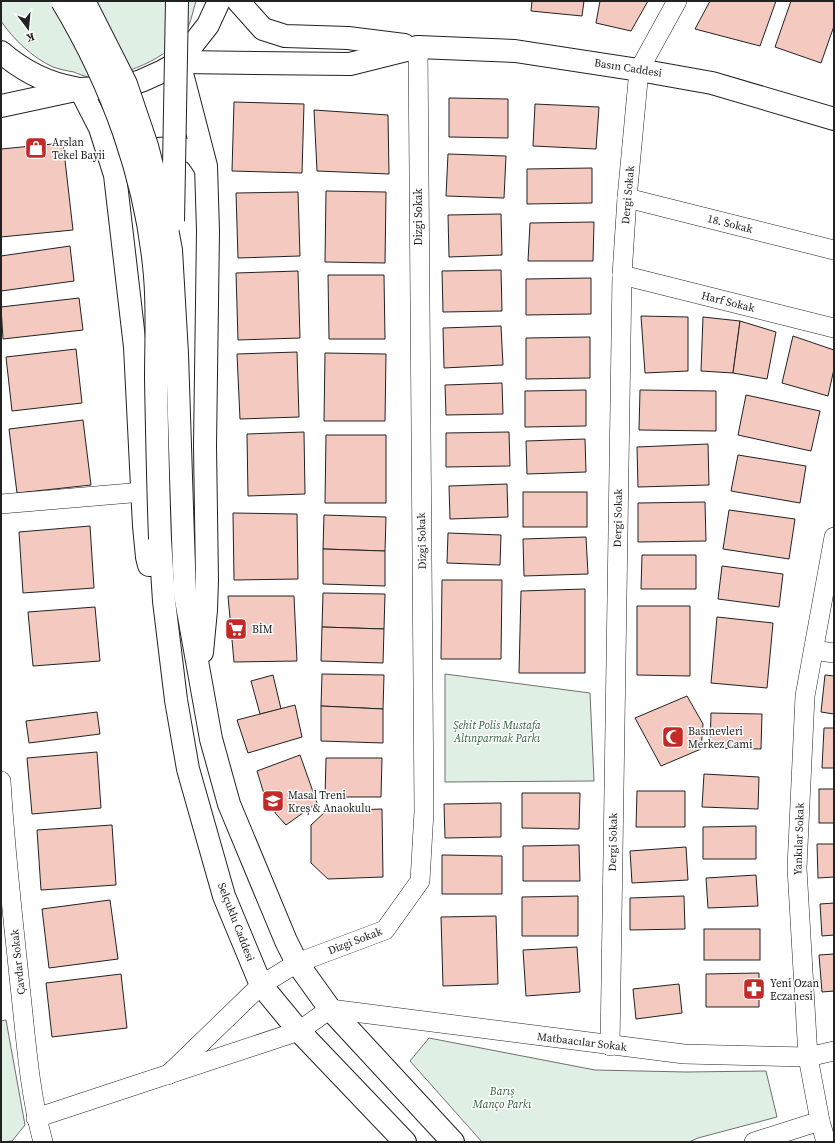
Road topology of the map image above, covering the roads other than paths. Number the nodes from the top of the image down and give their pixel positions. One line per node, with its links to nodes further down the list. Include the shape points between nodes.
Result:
1 (62, 1): 24 (main road, bridge, via 97,64 126,136 149,233 155,277 157,454)
2 (84, 1): 17 (main road, bridge, via 126,84 147,146)
3 (177, 1): 17 (main road, bridge)
4 (219, 1): 9 (main road, via 208,25)
5 (238, 1): 7 (main road, via 263,29 286,36 348,38)
6 (677, 1): 10 (street, Dergi Sokak)
7 (418, 47): 9 (main road, via 350,64); 10 (main road, Basın Caddesi, via 515,51); 30 (street, Dizgi Sokak, via 424,803 420,881 386,930)
8 (1, 52): 11 (main road, via 14,64 35,76 57,85)
9 (179, 62): 11 (main road, via 141,81 120,87); 14 (main road)
10 (639, 70): 13 (main road, Basın Caddesi, via 712,83); 16 (street, Dergi Sokak)
11 (80, 89): 12 (main road); 15 (main road, via 109,152)
12 (1, 106)
13 (834, 118)
14 (206, 169): 15 (main road, via 194,153 185,149 161,149 136,154 122,170); 27 (main road, via 206,610)
15 (116, 184): 21 (main road, via 135,347)
16 (627, 198): 18 (street, 18. Sokak); 19 (street, Dergi Sokak)
17 (171, 250): 27 (main road, bridge, via 186,594)
18 (834, 250)
19 (622, 275): 20 (street, Harf Sokak); 34 (street, Dergi Sokak)
20 (834, 328)
21 (143, 492): 22 (street); 24 (main road, via 147,557)
22 (1, 504)
23 (834, 537): 25 (street, Yankılar Sokak)
24 (164, 602): 31 (main road, Selçuklu Caddesi, via 176,700 188,769 224,896)
25 (814, 650): 26 (street); 36 (street, Yankılar Sokak, via 805,696 797,868)
26 (834, 653)
27 (199, 675): 30 (main road, via 211,739 229,804)
28 (1, 781): 29 (street, Çavdar Sokak)
29 (3, 842): 38 (street, Çavdar Sokak)
30 (297, 963): 31 (street, Dizgi Sokak); 32 (main road)
31 (261, 985): 33 (main road, Selçuklu Caddesi); 37 (street, Dizgi Sokak)
32 (330, 1009): 33 (street); 34 (street, Matbaacılar Sokak); 42 (main road)
33 (299, 1031): 37 (street); 41 (main road, Selçuklu Caddesi)
34 (610, 1046): 36 (street, Matbaacılar Sokak, via 684,1054)
35 (834, 1051): 36 (street, Matbaacılar Sokak)
36 (808, 1057): 39 (street, Yankılar Sokak)
37 (168, 1075): 38 (street)
38 (36, 1118): 40 (street, Çavdar Sokak)
39 (820, 1121): 43 (street); 44 (street, Yankılar Sokak)
40 (43, 1142)
41 (405, 1142)
42 (453, 1142)
43 (754, 1142)
44 (826, 1142)

